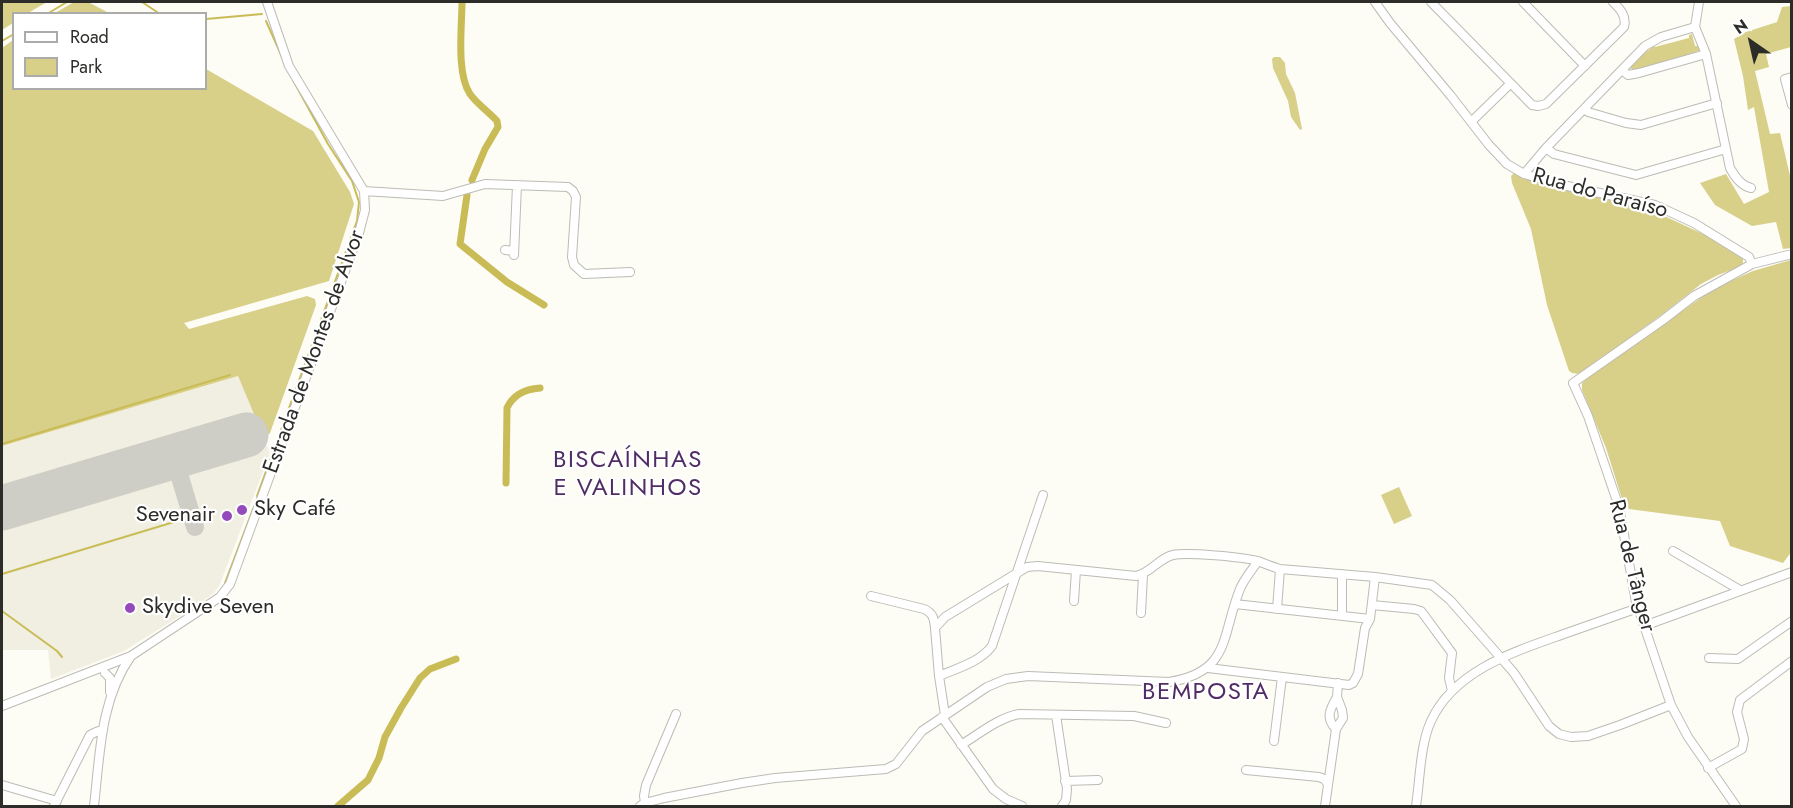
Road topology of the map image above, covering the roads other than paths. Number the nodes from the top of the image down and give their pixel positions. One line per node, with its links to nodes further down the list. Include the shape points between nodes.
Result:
1 (267, 2): 22 (street, via 289,66)
2 (1375, 2): 16 (street, Rua do Paraíso)
3 (1431, 2): 12 (street)
4 (1523, 2): 9 (street)
5 (1613, 2): 9 (street, via 1624,15 1624,27)
6 (1699, 2): 7 (street)
7 (1695, 27): 8 (street); 10 (street, via 1653,40)
8 (1706, 54): 10 (street, via 1629,75); 13 (street)
9 (1585, 66): 12 (street, via 1546,104 1538,106)
10 (1622, 70): 15 (street)
11 (1791, 77): 14 (street, via 1785,79)
12 (1510, 84): 16 (street)
13 (1717, 103): 15 (street, via 1641,125); 18 (street)
14 (1791, 105)
15 (1585, 109): 17 (street)
16 (1471, 123): 19 (street, Rua do Paraíso, via 1507,164)
17 (1546, 148): 18 (street, via 1554,154 1636,175); 19 (street)
18 (1726, 149): 21 (street, via 1734,176)
19 (1524, 174): 25 (street, Rua do Paraíso, via 1655,205 1694,223 1749,257)
20 (517, 185): 22 (street, via 485,184 443,196); 23 (street); 26 (street, via 568,187 573,191 576,207 572,257 579,271)
21 (1751, 188)
22 (364, 191): 50 (street, Estrada de Montes de Alvor, via 365,210 358,233 230,584 220,597)
23 (511, 252)
24 (1791, 254): 25 (street)
25 (1752, 264): 42 (street, Rua de Tânger, via 1694,296 1573,383 1618,507)
26 (630, 272)
27 (1043, 495): 32 (street)
28 (1673, 551): 37 (street)
29 (1258, 561): 30 (street); 35 (street, via 1171,555); 40 (street, via 1240,587)
30 (1280, 569): 34 (street); 43 (street)
31 (1076, 570): 32 (street, via 1038,566); 35 (street); 39 (street)
32 (1017, 571): 49 (street, via 945,617); 57 (street, via 992,646 986,654)
33 (1791, 572): 37 (street)
34 (1342, 574): 36 (street); 45 (street)
35 (1143, 575): 44 (street)
36 (1375, 577): 41 (street); 51 (street, via 1432,585)
37 (1740, 590): 48 (street)
38 (871, 596): 49 (street, via 931,612)
39 (1074, 601)
40 (1235, 604): 43 (street); 54 (street, via 1222,648)
41 (1372, 605): 46 (street); 60 (street, via 1421,611 1452,653)
42 (1638, 608): 48 (street, Rua de Tânger); 51 (street)
43 (1277, 609): 45 (street)
44 (1141, 614)
45 (1342, 615): 46 (street)
46 (1370, 619): 59 (street, via 1362,639 1356,680)
47 (1791, 621): 52 (street, via 1738,659)
48 (1644, 626): 62 (street, Rua de Tânger)
49 (936, 628): 57 (street)
50 (131, 656): 55 (street); 56 (street, Estrada de Montes de Alvor)
51 (1501, 658): 60 (street); 62 (street, via 1549,726 1559,734 1588,736)
52 (1709, 658)
53 (1791, 661): 71 (street, via 1740,700 1737,712 1744,739 1742,749)
54 (1208, 668): 58 (street); 66 (street, via 1184,680 1169,682 1017,677 987,687)
55 (105, 669): 56 (street); 61 (street, via 111,683); 63 (street, via 94,669)
56 (119, 675): 61 (street, Estrada de Montes de Alvor)
57 (939, 676): 66 (street)
58 (1282, 677): 59 (street); 69 (street)
59 (1338, 683): 75 (street, via 1337,697 1329,710 1330,724 1336,729)
60 (1452, 691): 83 (street, via 1425,737)
61 (109, 702): 68 (street, Estrada de Montes de Alvor)
62 (1671, 705): 71 (street, Rua de Tânger)
63 (2, 706)
64 (676, 714): 78 (street, via 646,785)
65 (1056, 715): 67 (street, via 1134,716); 70 (street, via 1010,716); 74 (street)
66 (944, 716): 70 (street); 78 (street, via 922,731 896,764 886,769 775,778 690,792)
67 (1166, 723)
68 (102, 730): 77 (street, via 90,735); 79 (street, Estrada de Montes de Alvor)
69 (1274, 741)
70 (961, 745): 80 (street, via 993,789)
71 (1708, 768): 84 (street, Rua de Tânger)
72 (1246, 770): 75 (street, via 1319,777)
73 (1098, 780): 74 (street)
74 (1065, 781): 81 (street, via 1066,800)
75 (1328, 784): 82 (street)
76 (2, 785): 77 (street)
77 (56, 804)
78 (643, 805)
79 (94, 807)
80 (1022, 807)
81 (1062, 807)
82 (1325, 807)
83 (1416, 807)
84 (1736, 807)

